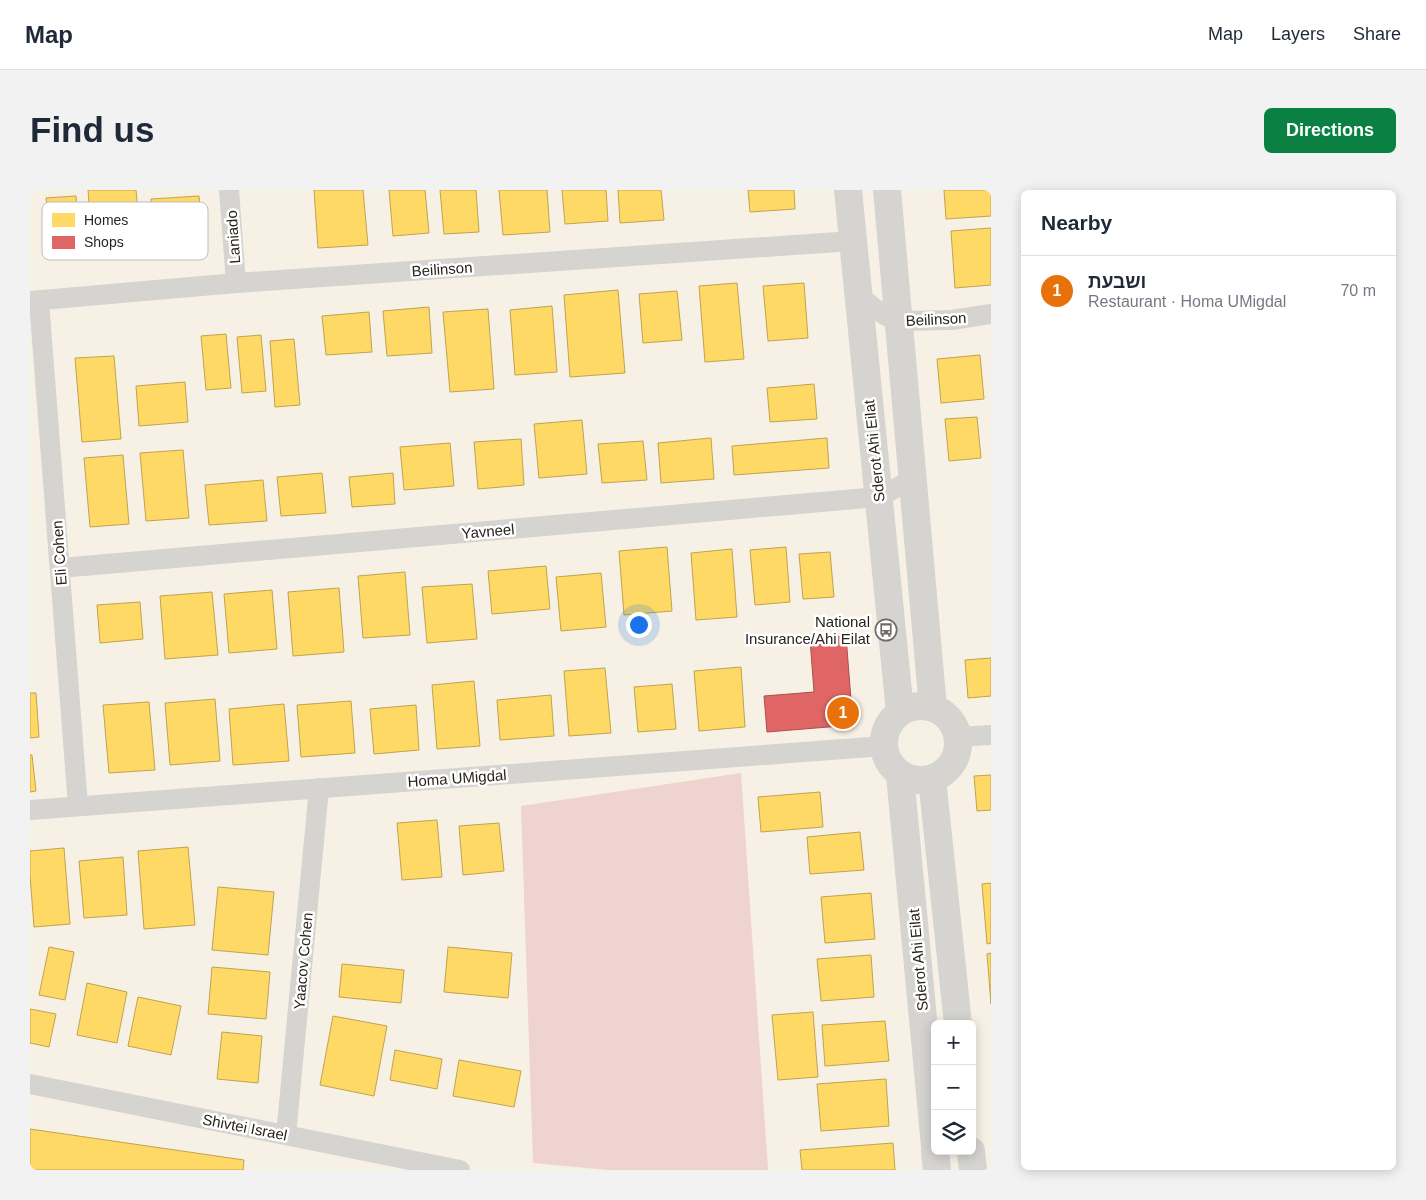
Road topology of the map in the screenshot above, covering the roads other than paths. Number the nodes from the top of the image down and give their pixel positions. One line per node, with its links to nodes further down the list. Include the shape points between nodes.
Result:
1 (229, 190): 5 (street, Laniado)
2 (848, 190): 4 (main road, Sderot Ahi Eilat)
3 (887, 190): 9 (main road)
4 (853, 241): 5 (street, Beilinson); 6 (main road, Sderot Ahi Eilat)
5 (236, 283): 7 (street, Beilinson)
6 (859, 294): 9 (street, Beilinson, via 886,316); 11 (main road, Sderot Ahi Eilat)
7 (35, 301): 12 (street, Eli Cohen)
8 (991, 314): 9 (street, Beilinson, via 952,320)
9 (899, 321): 10 (main road)
10 (913, 480): 11 (street, Yavneel); 13 (main road)
11 (879, 497): 12 (street, Yavneel); 14 (main road, Sderot Ahi Eilat)
12 (60, 568): 21 (street, Eli Cohen)
13 (933, 708): 14 (main road, via 916,706); 16 (main road, via 950,719)
14 (900, 712): 17 (main road, via 885,733)
15 (991, 735): 16 (street)
16 (958, 737): 19 (main road, via 956,758 942,775)
17 (884, 746): 18 (main road, via 886,757); 20 (street, Homa UMigdal)
18 (900, 775): 19 (main road, via 922,781); 25 (main road, Sderot Ahi Eilat)
19 (932, 779): 23 (main road)
20 (319, 788): 21 (street, Homa UMigdal); 26 (street, Yaacov Cohen)
21 (78, 806): 22 (street, Homa UMigdal)
22 (30, 810)
23 (958, 1020)
24 (30, 1084): 26 (street, Shivtei Israel)
25 (932, 1110)
26 (286, 1135): 29 (street, Shivtei Israel)
27 (935, 1155): 30 (main road)
28 (971, 1155): 31 (main road)
29 (460, 1170)
30 (937, 1170)
31 (973, 1170)

